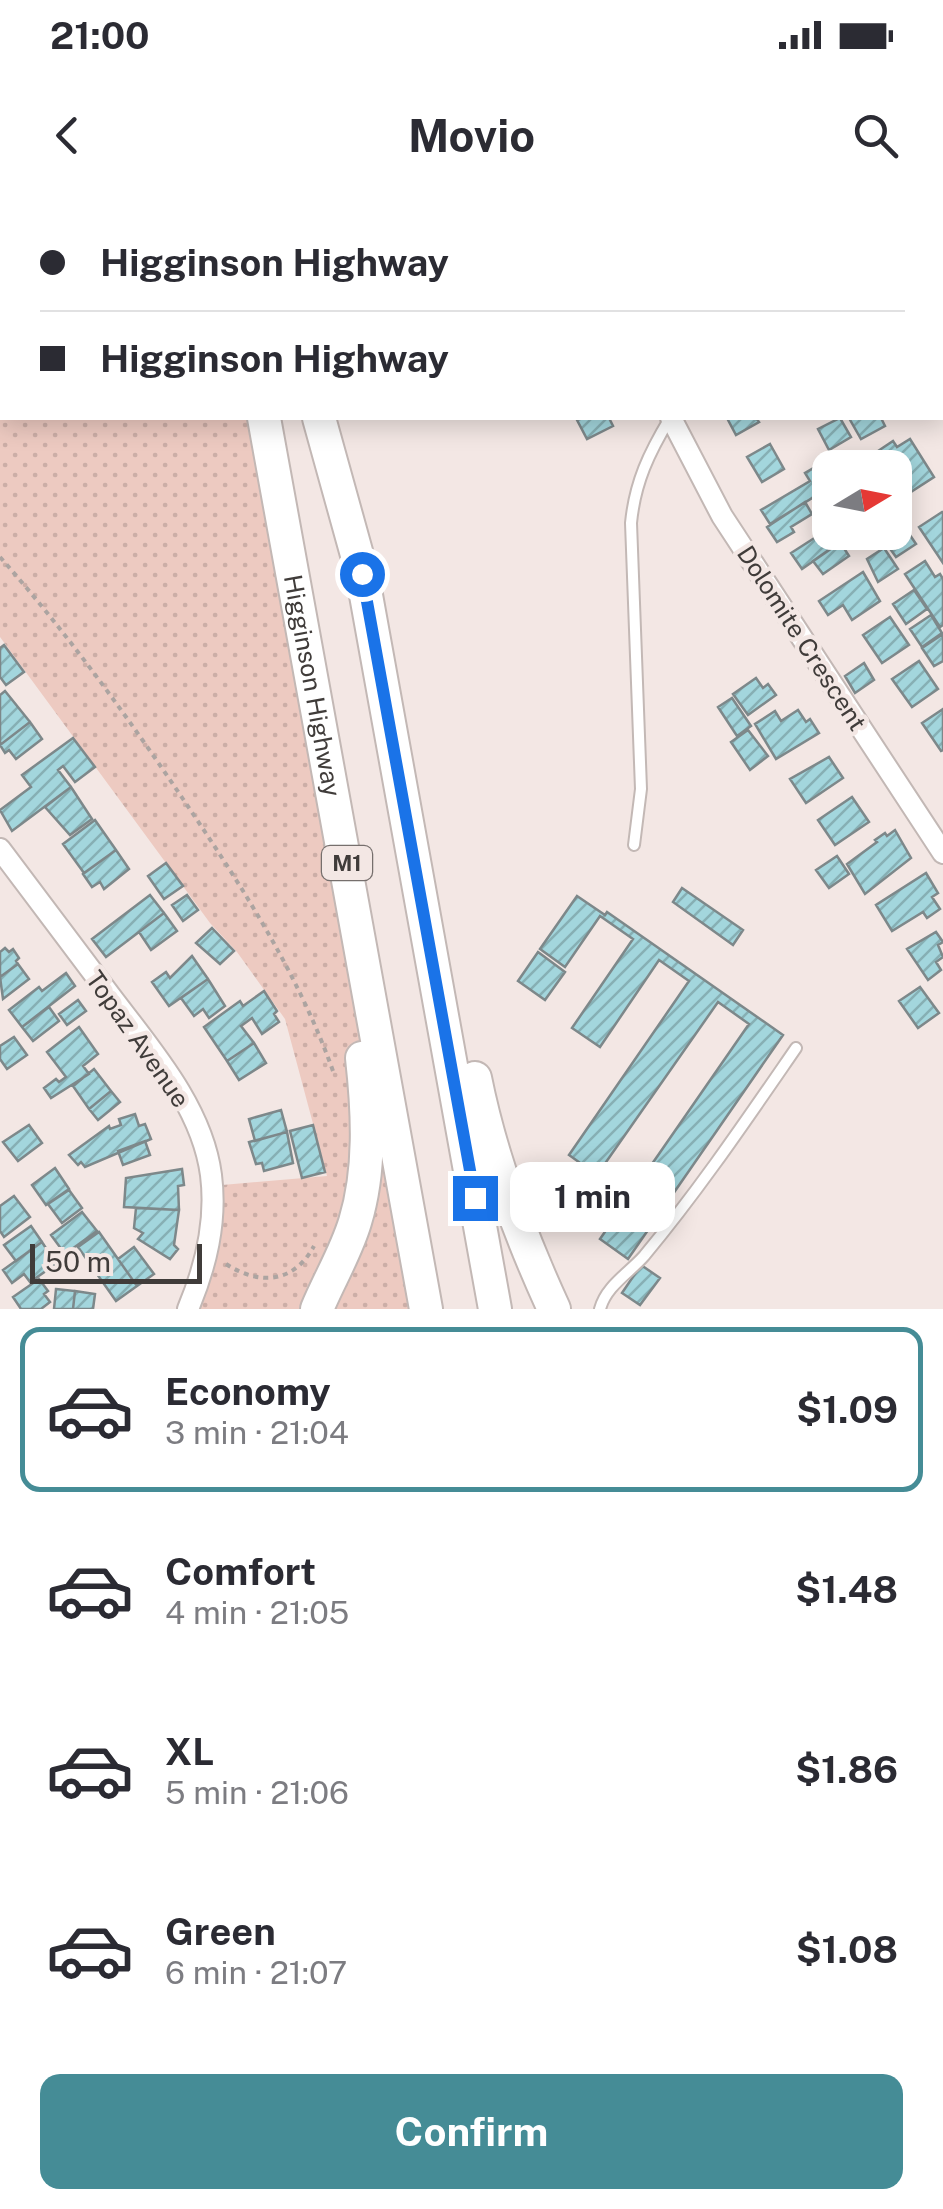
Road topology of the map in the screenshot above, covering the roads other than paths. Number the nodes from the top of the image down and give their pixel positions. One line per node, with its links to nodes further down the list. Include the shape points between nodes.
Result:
1 (264, 420): 9 (highway, Higginson Highway / M1)
2 (320, 420): 8 (highway, via 362,574)
3 (670, 420): 5 (lane, via 645,461 631,523 640,789)
4 (672, 420): 7 (street, Dolomite Crescent, via 722,516)
5 (634, 845)
6 (0, 849): 11 (street, Topaz Avenue, via 167,1072 204,1143 213,1215)
7 (943, 853)
8 (417, 866): 14 (highway); 15 (highway, via 451,972 482,1113 513,1212)
9 (350, 876): 12 (highway, via 366,1161 354,1226); 13 (highway, Higginson Highway / M1)
10 (796, 1048): 16 (lane, via 694,1196 607,1292)
11 (188, 1309)
12 (317, 1309)
13 (426, 1309)
14 (495, 1309)
15 (554, 1309)
16 (600, 1309)

